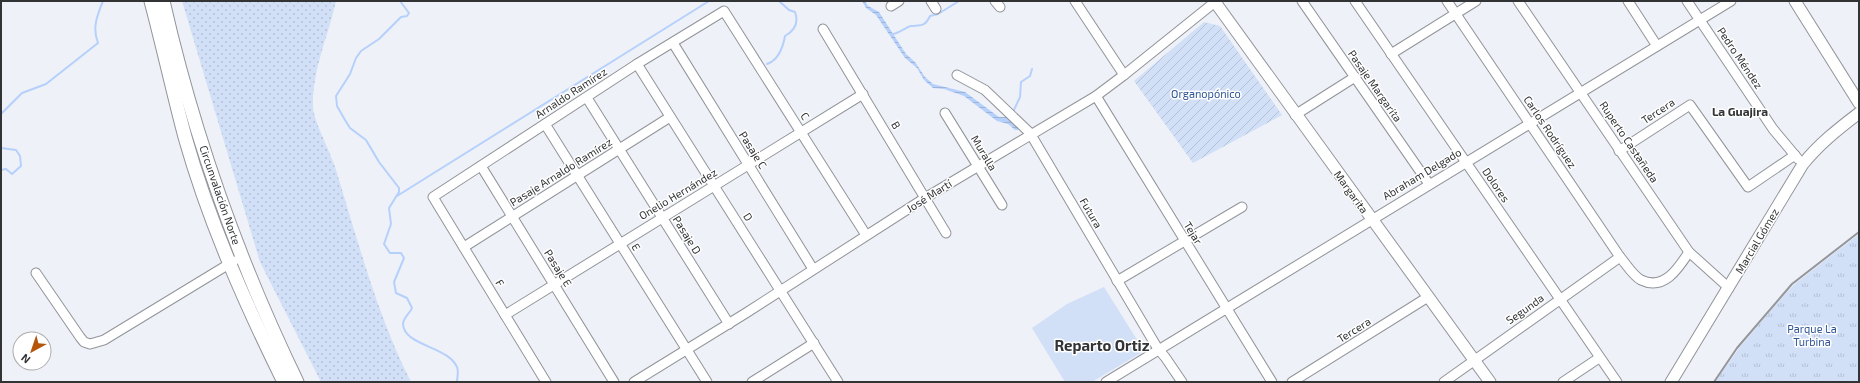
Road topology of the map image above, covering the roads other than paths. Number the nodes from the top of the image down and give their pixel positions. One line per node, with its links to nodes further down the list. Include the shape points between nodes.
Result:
1 (151, 1): 66 (highway, Circunvalación Norte, via 186,138)
2 (163, 1): 65 (highway, Circunvalación Norte, via 200,138)
3 (900, 1): 15 (street)
4 (1075, 1): 25 (street)
5 (1215, 1): 25 (street, José Martí); 33 (main road, Margarita)
6 (1302, 1): 26 (street, Pasaje Margarita)
7 (1354, 1): 22 (street, Dolores)
8 (1447, 1): 17 (street, Carlos Rodríguez)
9 (1476, 1): 17 (street)
10 (1518, 1): 27 (street, Ruperto Castañeda)
11 (1628, 1): 21 (street)
12 (1687, 1): 18 (street, Pedro Méndez)
13 (1731, 1): 18 (street, Abraham Delgado)
14 (1795, 1): 31 (main road)
15 (891, 6)
16 (724, 11): 20 (street, Arnaldo Ramírez); 38 (street, C)
17 (1456, 14): 22 (street); 36 (street, Carlos Rodríguez)
18 (1700, 20): 21 (street, Abraham Delgado); 42 (street, Pedro Méndez, via 1773,129)
19 (823, 29): 28 (street, B)
20 (673, 43): 23 (street, Arnaldo Ramírez); 45 (street, Pasaje C)
21 (1657, 46): 27 (street, Abraham Delgado)
22 (1391, 54): 43 (street, Dolores)
23 (637, 64): 30 (street, Arnaldo Ramírez); 35 (street, D)
24 (957, 75): 39 (street, Futura, via 985,90)
25 (1124, 75): 29 (street, José Martí)
26 (1355, 77): 33 (street); 49 (street, Pasaje Margarita)
27 (1581, 92): 36 (street, Abraham Delgado); 41 (street, Ruperto Castañeda)
28 (863, 94): 38 (street, Onelio Hernández); 52 (street, B)
29 (1096, 96): 39 (street, José Martí); 60 (street, Tejar)
30 (587, 98): 37 (street, Arnaldo Ramírez); 40 (street, Pasaje D)
31 (1859, 103)
32 (945, 113): 47 (street, Muralla)
33 (1295, 114): 57 (main road, Margarita)
34 (1859, 114): 44 (main road, Marcial Gómez, via 1830,135)
35 (670, 117): 40 (street, Pasaje Arnaldo Ramírez); 50 (street, D)
36 (1530, 123): 43 (street, Abraham Delgado); 64 (street, Carlos Rodríguez)
37 (545, 124): 46 (street, Arnaldo Ramírez); 48 (street, E)
38 (801, 132): 45 (street, Onelio Hernández); 59 (street, C)
39 (1030, 133): 47 (street, José Martí); 69 (street, Futura)
40 (619, 150): 48 (street, Pasaje Arnaldo Ramírez); 56 (street, Pasaje D)
41 (1619, 150): 42 (street, Tercera, via 1690,105 1748,187); 63 (street, Ruperto Castañeda)
42 (1795, 155): 44 (street, Pedro Méndez)
43 (1466, 162): 49 (street, Abraham Delgado); 74 (street, Dolores)
44 (1803, 164): 71 (main road, Marcial Gómez)
45 (748, 165): 50 (street, Onelio Hernández); 67 (street, Pasaje C)
46 (481, 166): 51 (street, Arnaldo Ramírez); 55 (street, Pasaje E)
47 (978, 166): 52 (street, José Martí); 53 (street, Muralla)
48 (577, 176): 55 (street, Pasaje Arnaldo Ramírez); 61 (street, E)
49 (1429, 184): 57 (street, Abraham Delgado)
50 (714, 187): 56 (street, Onelio Hernández); 72 (street, D)
51 (433, 198): 62 (street, F)
52 (925, 198): 58 (street, B); 59 (street, José Martí)
53 (1002, 205)
54 (1242, 207): 60 (street)
55 (512, 216): 62 (street, Pasaje Arnaldo Ramírez); 70 (street, Pasaje E)
56 (662, 218): 61 (street, Onelio Hernández); 77 (street, Pasaje D)
57 (1371, 219): 73 (main road, Margarita); 75 (street, Abraham Delgado)
58 (946, 234)
59 (866, 235): 67 (street, José Martí)
60 (1184, 241): 69 (street); 75 (street, Tejar)
61 (620, 244): 70 (street, Onelio Hernández); 80 (street, E)
62 (464, 247): 76 (street, F)
63 (1689, 252): 64 (street, Carlos Rodríguez, via 1675,273 1658,283 1641,280 1635,276); 71 (street, Ruperto Castañeda)
64 (1620, 257): 74 (street, Segunda)
65 (241, 258): 66 (street); 85 (highway, Circunvalación Norte)
66 (229, 263): 68 (street, via 113,334 90,344 80,337); 84 (highway, Circunvalación Norte)
67 (813, 269): 72 (street, José Martí)
68 (36, 273)
69 (1117, 281): 79 (street, Futura)
70 (554, 285): 76 (street, Onelio Hernández); 87 (street, Pasaje E)
71 (1729, 288): 99 (main road, Marcial Gómez)
72 (781, 291): 77 (street, José Martí); 78 (street, D)
73 (1428, 297): 82 (main road, Margarita); 94 (street, Tercera)
74 (1560, 299): 81 (street, Dolores); 82 (street, Segunda)
75 (1226, 308): 79 (street, Abraham Delgado); 93 (street, Tejar)
76 (505, 315): 86 (street, F)
77 (729, 324): 80 (street, José Martí)
78 (814, 343): 90 (street); 91 (street, D)
79 (1158, 349): 83 (street, Abraham Delgado); 92 (street, Futura)
80 (686, 350): 88 (street, José Martí); 89 (street, E)
81 (1599, 358): 97 (street); 98 (street, Dolores)
82 (1475, 360): 95 (street, Segunda); 96 (main road, Margarita)
83 (1111, 381)
84 (284, 382)
85 (297, 382)
86 (546, 382)
87 (614, 382)
88 (634, 382)
89 (707, 382)
90 (752, 382)
91 (838, 382)
92 (1182, 382)
93 (1272, 382)
94 (1292, 382)
95 (1444, 382)
96 (1490, 382)
97 (1563, 382)
98 (1617, 382)
99 (1671, 382)

